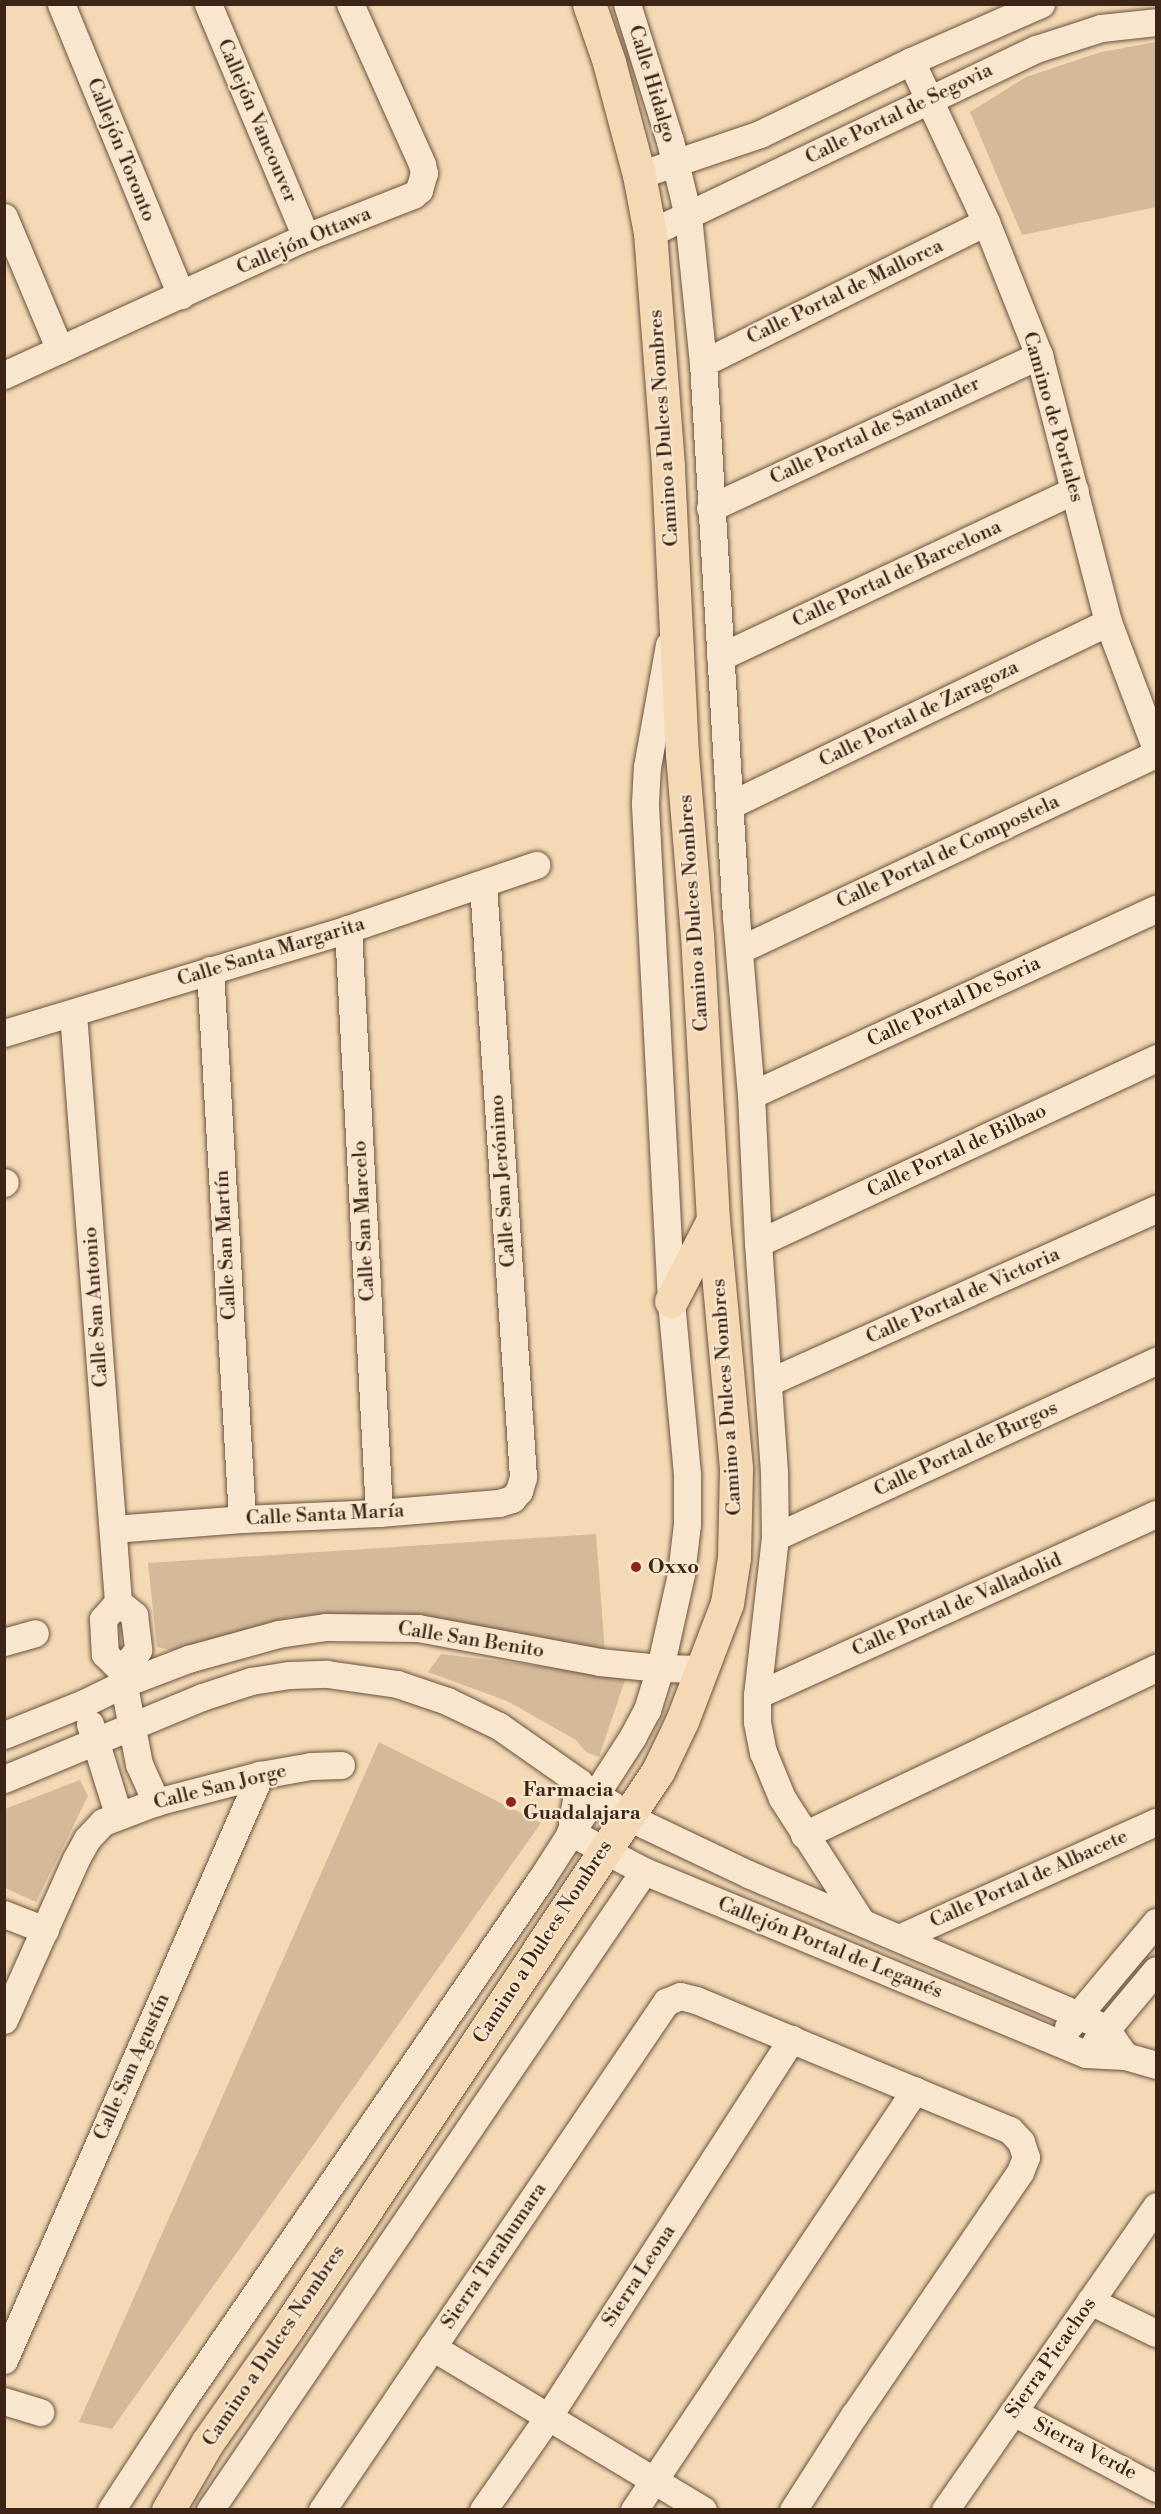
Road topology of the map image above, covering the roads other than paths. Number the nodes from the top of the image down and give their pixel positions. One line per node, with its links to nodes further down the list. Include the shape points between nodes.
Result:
1 (61, 4): 18 (street, Callejón Toronto)
2 (208, 4): 17 (street, Callejón Vancouver)
3 (350, 4): 17 (street, Callejón Ottawa, via 422,164 423,182 412,195)
4 (589, 4): 12 (main road, Camino a Dulces Nombres)
5 (627, 4): 11 (street, Calle Hidalgo)
6 (1041, 4): 9 (street, Calle Portal de Segovia)
7 (1098, 16): 8 (street, Calle Portal de Segovia); 10 (street, Calle Portal de Segovia)
8 (1156, 22)
9 (911, 61): 10 (street, Camino de Portales); 11 (street, Calle Portal de Segovia, via 760,134)
10 (929, 100): 13 (street, Calle Portal de Segovia); 15 (street, Camino de Portales)
11 (676, 164): 12 (street, Calle Portal de Segovia); 13 (street, Camino a Dulces Nombres)
12 (639, 175): 16 (main road, Camino a Dulces Nombres)
13 (688, 216): 16 (street, Calle Portal de Segovia); 21 (street, Camino a Dulces Nombres)
14 (4, 217): 19 (street)
15 (986, 222): 20 (street, Camino de Portales); 21 (street, Calle Portal de Mallorca)
16 (650, 233): 25 (main road, Camino a Dulces Nombres)
17 (306, 237): 18 (street, Callejón Ottawa)
18 (181, 295): 19 (street, Callejón Ottawa)
19 (60, 350): 22 (street, Callejón Ottawa)
20 (1039, 355): 23 (street, Camino de Portales); 24 (street, Calle Portal de Santander)
21 (704, 363): 24 (street, Camino a Dulces Nombres)
22 (4, 375)
23 (1075, 490): 26 (street, Camino de Portales); 27 (street, Calle Portal de Barcelona)
24 (710, 508): 27 (street, Camino a Dulces Nombres)
25 (675, 612): 41 (main road, Camino a Dulces Nombres); 43 (street, via 647,767 645,803)
26 (1108, 622): 28 (street, Camino de Portales); 29 (street, Calle Portal de Zaragoza)
27 (720, 657): 29 (street, Camino a Dulces Nombres)
28 (1156, 752): 34 (street, Calle Portal de Compostela)
29 (730, 805): 34 (street, Camino a Dulces Nombres)
30 (536, 865): 31 (street, Calle Santa Margarita)
31 (483, 884): 33 (street, Calle Santa Margarita); 46 (street, Calle San Jerónimo)
32 (1156, 909): 39 (street, Calle Portal De Soria)
33 (348, 929): 35 (street, Calle Santa Margarita); 47 (street, Calle San Marcelo)
34 (739, 950): 39 (street, Camino a Dulces Nombres)
35 (210, 970): 36 (street, Calle Santa Margarita); 49 (street, Calle San Martín)
36 (73, 1013): 37 (street, Calle Santa Margarita); 50 (street, Calle San Antonio)
37 (4, 1033)
38 (1156, 1058): 42 (street, Calle Portal de Bilbao)
39 (751, 1095): 42 (street, Camino a Dulces Nombres)
40 (1156, 1209): 45 (street, Calle Portal de Victoria)
41 (713, 1220): 43 (main road); 56 (main road, Camino a Dulces Nombres, via 737,1512 727,1603)
42 (758, 1244): 45 (street, Camino a Dulces Nombres)
43 (671, 1301): 54 (street, via 687,1474 687,1524 681,1574)
44 (1156, 1361): 51 (street, Calle Portal de Burgos)
45 (768, 1382): 51 (street, Camino a Dulces Nombres)
46 (524, 1477): 47 (street, Calle Santa María, via 512,1499 499,1503)
47 (379, 1514): 49 (street, Calle Santa María)
48 (1156, 1514): 58 (street, Calle Portal de Valladolid)
49 (242, 1519): 50 (street, Calle Santa María)
50 (113, 1529): 57 (street, Calle San Antonio, via 118,1602 134,1615 138,1650)
51 (775, 1537): 58 (street, Camino a Dulces Nombres)
52 (35, 1633): 53 (street)
53 (4, 1642)
54 (660, 1668): 56 (street, Calle San Benito); 57 (street, Calle San Benito, via 599,1662 418,1628 376,1625 278,1634); 66 (street, via 646,1710)
55 (1156, 1668): 72 (street)
56 (703, 1669): 68 (main road, Camino a Dulces Nombres, via 658,1771)
57 (122, 1677): 59 (street, Calle San Benito); 60 (street)
58 (756, 1695): 72 (street, Camino a Dulces Nombres, via 763,1752 782,1798)
59 (84, 1703): 61 (street, Calle San Benito); 62 (street)
60 (130, 1725): 62 (street); 67 (street, via 139,1764); 71 (street, via 251,1681 290,1675 327,1674 397,1684 447,1701 499,1726 579,1782)
61 (4, 1735)
62 (96, 1741): 65 (street); 69 (street)
63 (341, 1765): 64 (street, Calle San Jorge)
64 (260, 1775): 67 (street, Calle San Jorge); 94 (street, Calle San Agustín)
65 (4, 1779)
66 (596, 1795): 68 (street, Callejón Portal de Leganés); 71 (street)
67 (156, 1802): 69 (street, Calle San Jorge)
68 (627, 1815): 73 (main road, Camino a Dulces Nombres); 76 (street, Callejón Portal de Leganés, via 748,1874)
69 (111, 1818): 78 (street, via 87,1839)
70 (1156, 1822): 79 (street, Calle Portal de Albacete)
71 (570, 1832): 73 (street, Callejón Portal de Leganés); 101 (street)
72 (804, 1835): 76 (street, Camino a Dulces Nombres)
73 (602, 1851): 74 (street, Callejón Portal de Leganés); 102 (main road, Camino a Dulces Nombres, via 207,2444)
74 (644, 1871): 85 (street, Callejón Portal de Leganés); 103 (street)
75 (4, 1914): 78 (street)
76 (861, 1921): 79 (street, Callejón Portal de Leganés)
77 (1156, 1922): 81 (street)
78 (45, 1930): 82 (street)
79 (901, 1937): 81 (street, Callejón Portal de Leganés)
80 (1156, 1970): 83 (street)
81 (1077, 2014): 83 (street, Callejón Portal de Leganés); 85 (street)
82 (4, 2020)
83 (1106, 2029): 86 (street); 87 (street)
84 (792, 2039): 89 (street); 93 (street, Sierra Tarahumara, via 696,2000 680,1996 666,2002); 98 (street, Sierra Leona)
85 (1058, 2042): 86 (street, Callejón Portal de Leganés)
86 (1086, 2054): 87 (street)
87 (1125, 2056): 88 (street)
88 (1156, 2065)
89 (915, 2090): 99 (street); 108 (street, via 1010,2130 1022,2142 1026,2157 1020,2172)
90 (1156, 2206): 91 (street, Sierra Picachos)
91 (1090, 2301): 92 (street); 97 (street, Sierra Picachos)
92 (1156, 2333)
93 (432, 2347): 98 (street); 104 (street, Sierra Tarahumara)
94 (4, 2360)
95 (4, 2402): 96 (street)
96 (40, 2412)
97 (1013, 2412): 100 (street, Sierra Verde); 109 (street, Sierra Picachos)
98 (548, 2417): 99 (street); 105 (street, Sierra Leona)
99 (654, 2480): 106 (street); 107 (street)
100 (1156, 2488)
101 (111, 2510)
102 (168, 2510)
103 (210, 2510)
104 (322, 2510)
105 (483, 2510)
106 (634, 2510)
107 (704, 2510)
108 (794, 2510)
109 (945, 2510)

